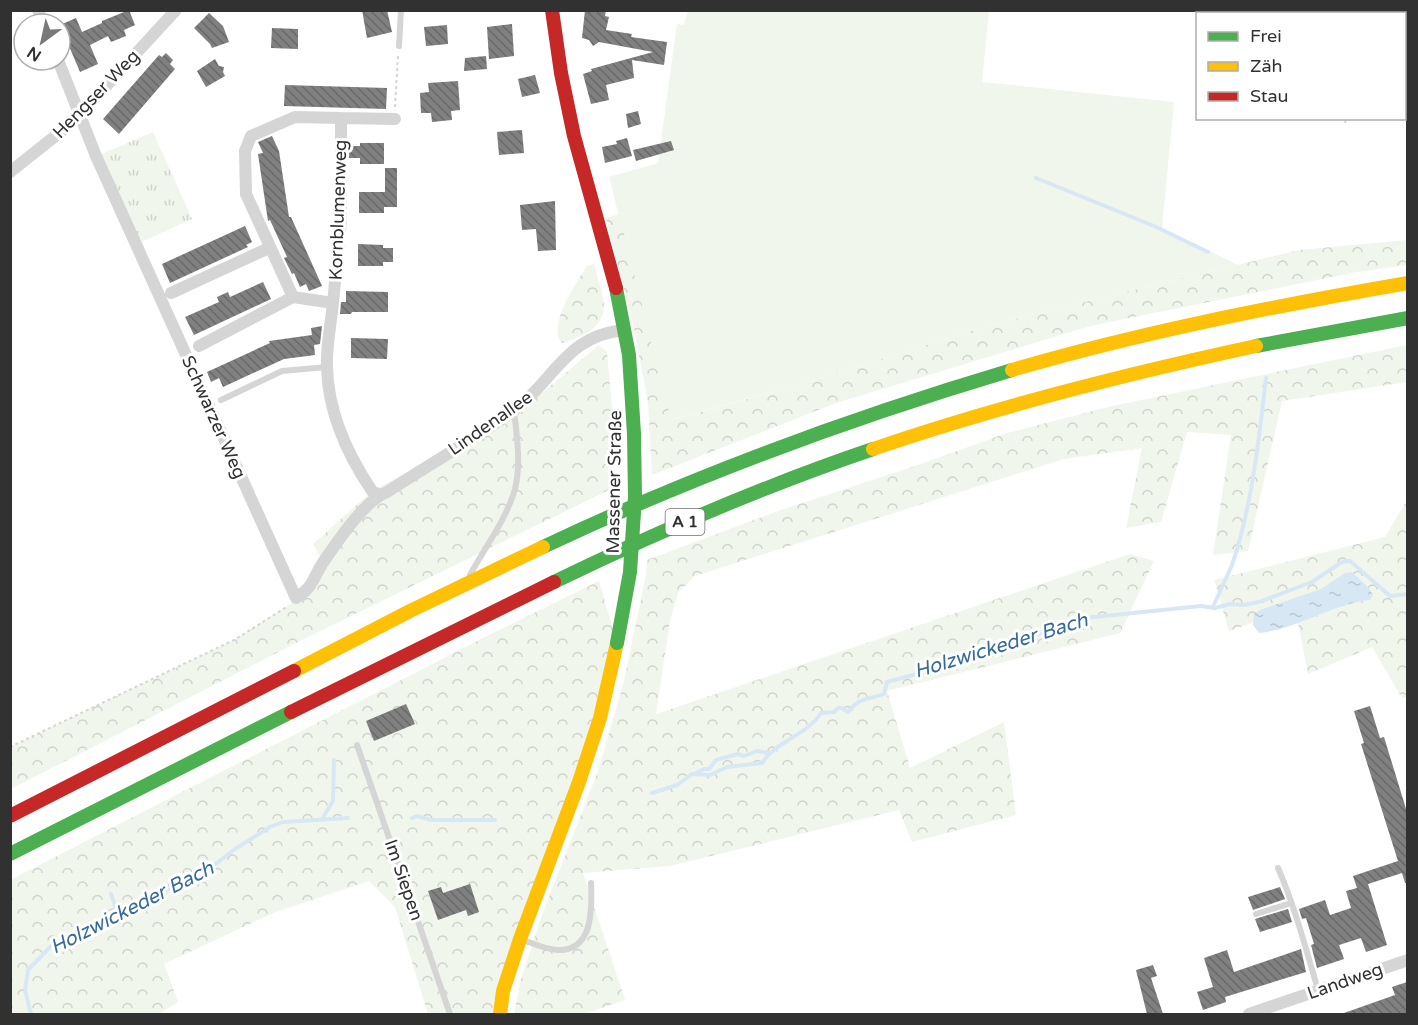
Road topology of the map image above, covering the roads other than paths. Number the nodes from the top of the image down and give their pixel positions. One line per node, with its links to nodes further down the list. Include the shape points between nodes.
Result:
1 (176, 10): 6 (street, Hengser Weg)
2 (401, 10): 4 (lane)
3 (552, 10): 16 (main road, Massener Straße, via 574,137)
4 (399, 46)
5 (63, 72): 6 (street, Schwarzer Weg)
6 (81, 113): 9 (street, Hengser Weg); 21 (street, Schwarzer Weg, via 96,156 296,598 308,591 324,562)
7 (341, 118): 8 (street, Kornblumenweg); 10 (street, Kornblumenweg, via 295,117 250,136 245,151 246,194); 14 (street, Kornblumenweg, via 341,220)
8 (395, 119)
9 (10, 172)
10 (269, 248): 12 (street); 13 (street, Kornblumenweg)
11 (1407, 283): 22 (main road, A 1, via 1139,335 940,391 816,433 655,496)
12 (171, 293)
13 (293, 297): 14 (street, Kornblumenweg); 17 (street)
14 (333, 303): 18 (street, Kornblumenweg)
15 (1407, 318): 25 (main road, A 1, via 1232,350 1065,390 829,465 669,529 478,616)
16 (625, 330): 20 (street, Lindenallee, via 584,342); 30 (main road, Massener Straße, bridge, via 632,392 635,497 617,643 600,718 579,782)
17 (199, 346)
18 (327, 366): 19 (lane, via 282,371); 21 (street, Kornblumenweg, via 332,406 343,440 372,491)
19 (221, 400)
20 (514, 411): 21 (street, Lindenallee); 22 (lane, via 518,439 514,489)
21 (380, 495)
22 (465, 583): 24 (main road, A 1)
23 (357, 745): 33 (lane, Im Siepen)
24 (10, 816)
25 (10, 855)
26 (1278, 868): 28 (lane)
27 (591, 883): 30 (lane, via 590,926 572,947 554,950)
28 (1291, 903): 29 (lane); 32 (lane)
29 (1256, 914)
30 (519, 939): 34 (main road, Massener Straße)
31 (1407, 960): 32 (street, Landweg)
32 (1318, 990): 35 (street, Landweg)
33 (450, 1014)
34 (500, 1014)
35 (1249, 1014)

